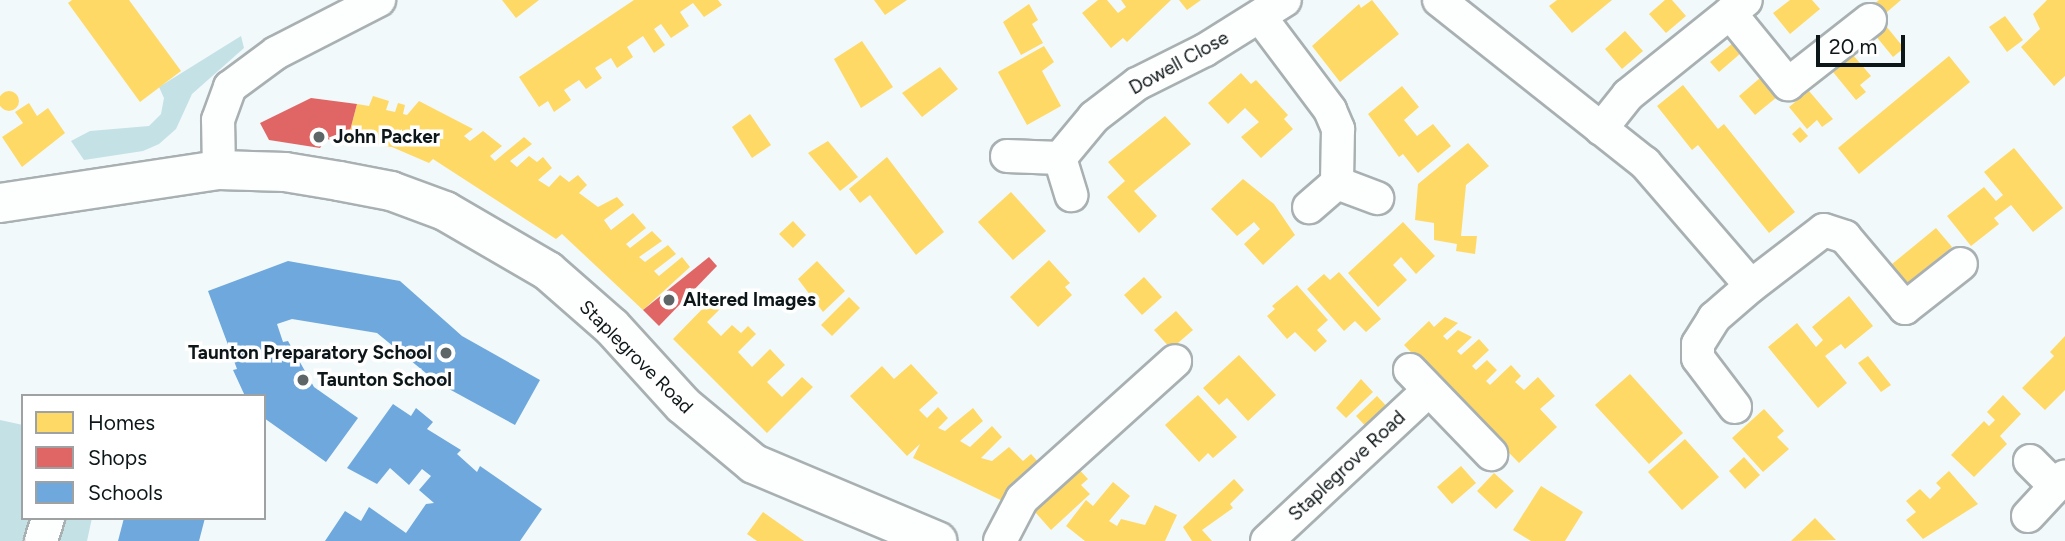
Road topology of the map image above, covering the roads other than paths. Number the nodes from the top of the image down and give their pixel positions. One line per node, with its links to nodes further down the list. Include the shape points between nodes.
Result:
1 (379, 0): 9 (street, via 276,53 230,87 218,120)
2 (1439, 0): 6 (street)
3 (1738, 6): 5 (street, via 1788,84); 6 (street, via 1628,94)
4 (1273, 9): 8 (street, Dowell Close, via 1137,84 1094,117); 10 (street, via 1338,129)
5 (1870, 20)
6 (1601, 129): 16 (street, via 1645,163)
7 (1007, 156): 8 (street)
8 (1060, 159): 11 (street)
9 (219, 170): 13 (main road, Staplegrove Road); 25 (main road, Staplegrove Road, via 285,172 339,181 391,191 445,211 548,271 612,327 682,405 754,464)
10 (1337, 183): 12 (street); 14 (street)
11 (1071, 195)
12 (1377, 198)
13 (0, 203)
14 (1309, 207)
15 (1961, 264): 16 (street, via 1905,308 1845,237 1824,230)
16 (1751, 286): 18 (street, via 1714,318 1698,344 1698,358)
17 (1175, 361): 26 (street, via 1022,499)
18 (1735, 407)
19 (1491, 454): 27 (street, Staplegrove Road, via 1419,380)
20 (2030, 461): 21 (street)
21 (2060, 481): 22 (street)
22 (2028, 516)
23 (47, 520): 24 (street)
24 (41, 541)
25 (937, 541)
26 (1000, 541)
27 (1267, 541)

